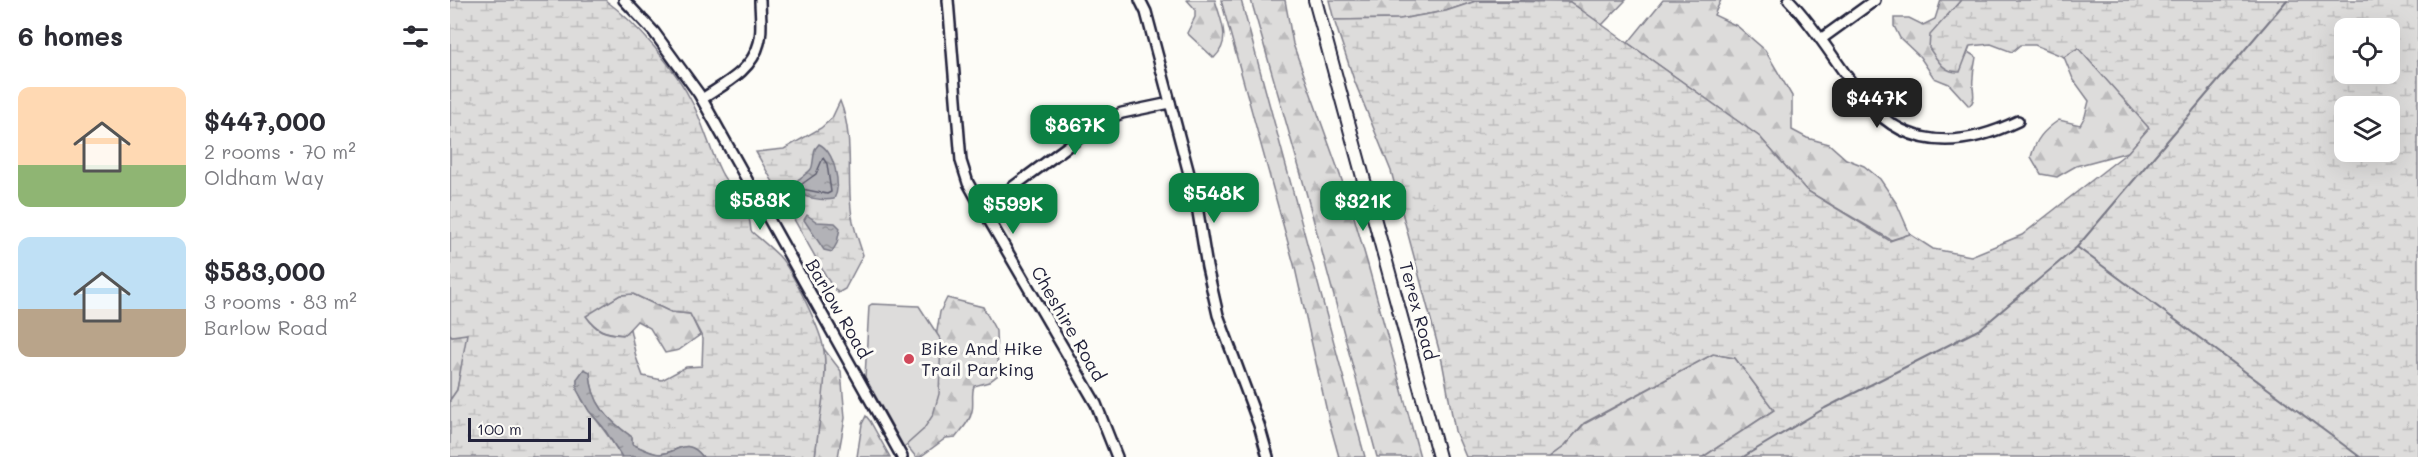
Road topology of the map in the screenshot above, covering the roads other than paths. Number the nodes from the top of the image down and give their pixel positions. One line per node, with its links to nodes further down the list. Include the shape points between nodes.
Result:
1 (624, 0): 9 (street, Barlow Road, via 654,32)
2 (760, 0): 9 (street, via 759,43 752,58 739,74)
3 (948, 0): 12 (street, Cheshire Road, via 961,160 968,183)
4 (1140, 0): 10 (street)
5 (1315, 0): 16 (main road, Terex Road)
6 (1789, 0): 8 (street)
7 (1875, 0): 8 (street)
8 (1821, 39): 11 (street, via 1864,99 1879,114 1907,131 1954,141 1985,135)
9 (702, 99): 13 (street, Barlow Road)
10 (1170, 104): 12 (street, via 1122,112 1102,121); 15 (street, via 1196,200 1220,321)
11 (2018, 121)
12 (983, 209): 14 (street, Cheshire Road, via 1096,404)
13 (902, 457)
14 (1117, 457)
15 (1268, 457)
16 (1439, 457)

